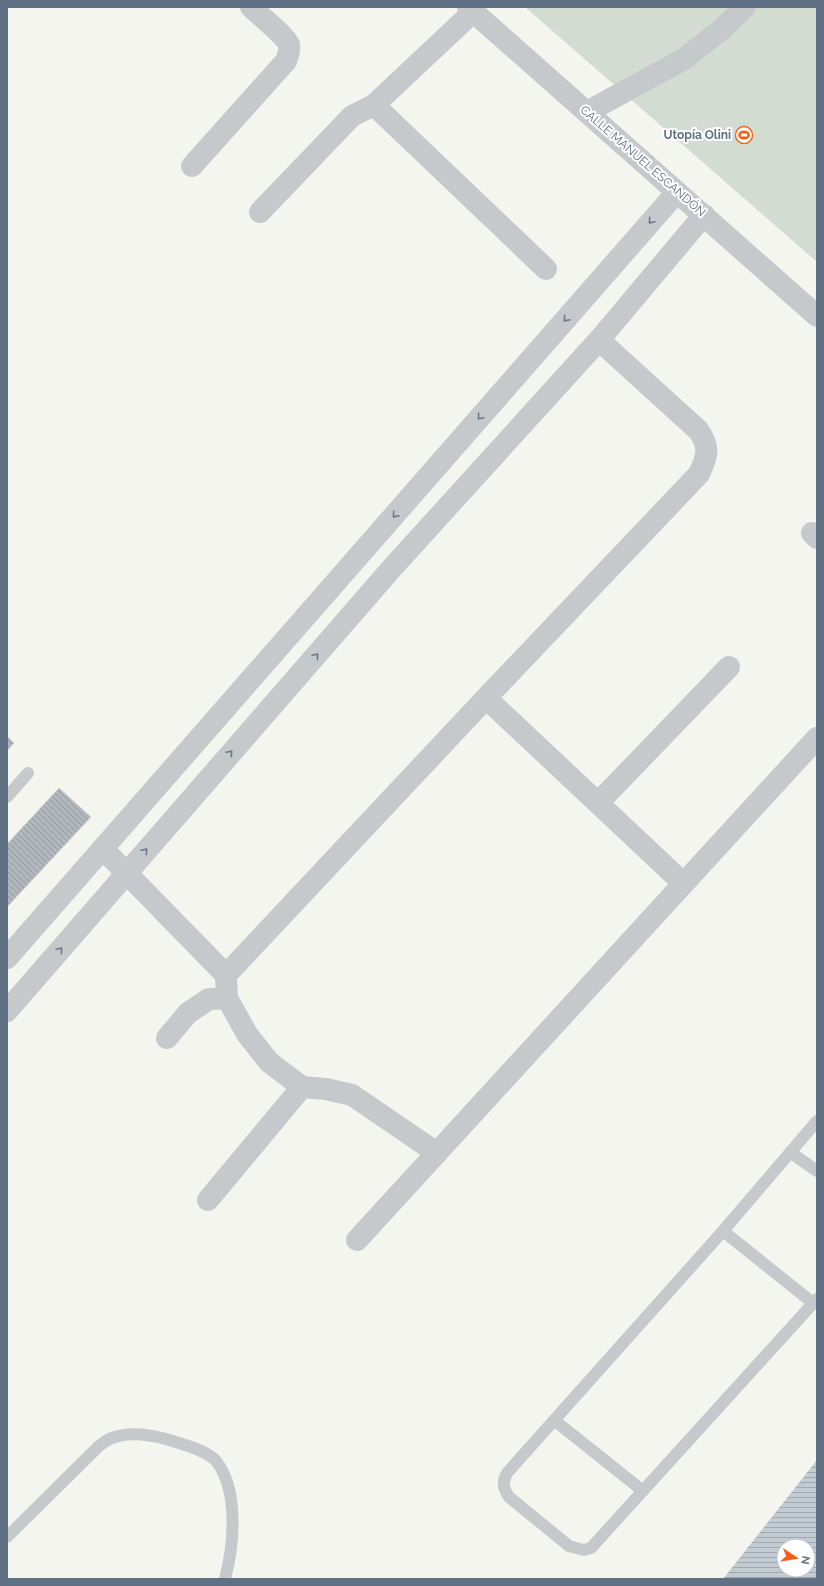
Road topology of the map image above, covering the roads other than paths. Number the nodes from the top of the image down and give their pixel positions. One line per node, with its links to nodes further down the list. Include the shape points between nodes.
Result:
1 (251, 7): 6 (street, via 284,38 289,45 289,53 286,61)
2 (745, 7): 5 (street, via 684,59)
3 (471, 9): 4 (street); 5 (street, CALLE MANUEL ESCANDÓN)
4 (374, 105): 8 (street, via 352,116); 10 (street)
5 (587, 112): 7 (street, CALLE MANUEL ESCANDÓN)
6 (192, 166)
7 (677, 192): 9 (street, CALLE MANUEL ESCANDÓN); 13 (street, one-way to 13)
8 (260, 212)
9 (704, 215): 11 (street, CALLE MANUEL ESCANDÓN); 12 (street)
10 (546, 269)
11 (817, 316)
12 (599, 340): 14 (street); 16 (street, via 698,430 707,449 705,462 699,474)
13 (368, 545): 14 (street); 21 (street)
14 (392, 568): 22 (street, one-way to 14)
15 (729, 667): 20 (street)
16 (486, 698): 20 (street); 26 (street)
17 (817, 738): 23 (street)
18 (28, 773): 19 (lane)
19 (7, 797)
20 (598, 803): 23 (street)
21 (102, 849): 22 (street); 24 (street)
22 (127, 872): 25 (street, one-way to 22); 26 (street)
23 (683, 883): 32 (street)
24 (9, 951): 25 (street)
25 (40, 973): 28 (street)
26 (226, 975): 27 (street)
27 (227, 998): 29 (street, via 209,999 188,1013); 30 (street, via 246,1034 269,1062)
28 (7, 1011)
29 (167, 1038)
30 (302, 1087): 32 (street, via 326,1089 352,1096); 35 (street)
31 (817, 1121): 33 (lane)
32 (437, 1152): 37 (street)
33 (790, 1152): 34 (lane); 36 (lane)
34 (817, 1171)
35 (208, 1200)
36 (723, 1231): 38 (lane); 39 (lane)
37 (357, 1240)
38 (815, 1301): 40 (lane)
39 (554, 1420): 40 (lane); 40 (lane, via 507,1473 503,1481 504,1490 509,1497 569,1546 584,1550 591,1548)
40 (642, 1491)
41 (7, 1537): 42 (lane, via 99,1446 114,1437 158,1437 192,1446 215,1460 226,1479 231,1502 232,1527)
42 (225, 1579)

